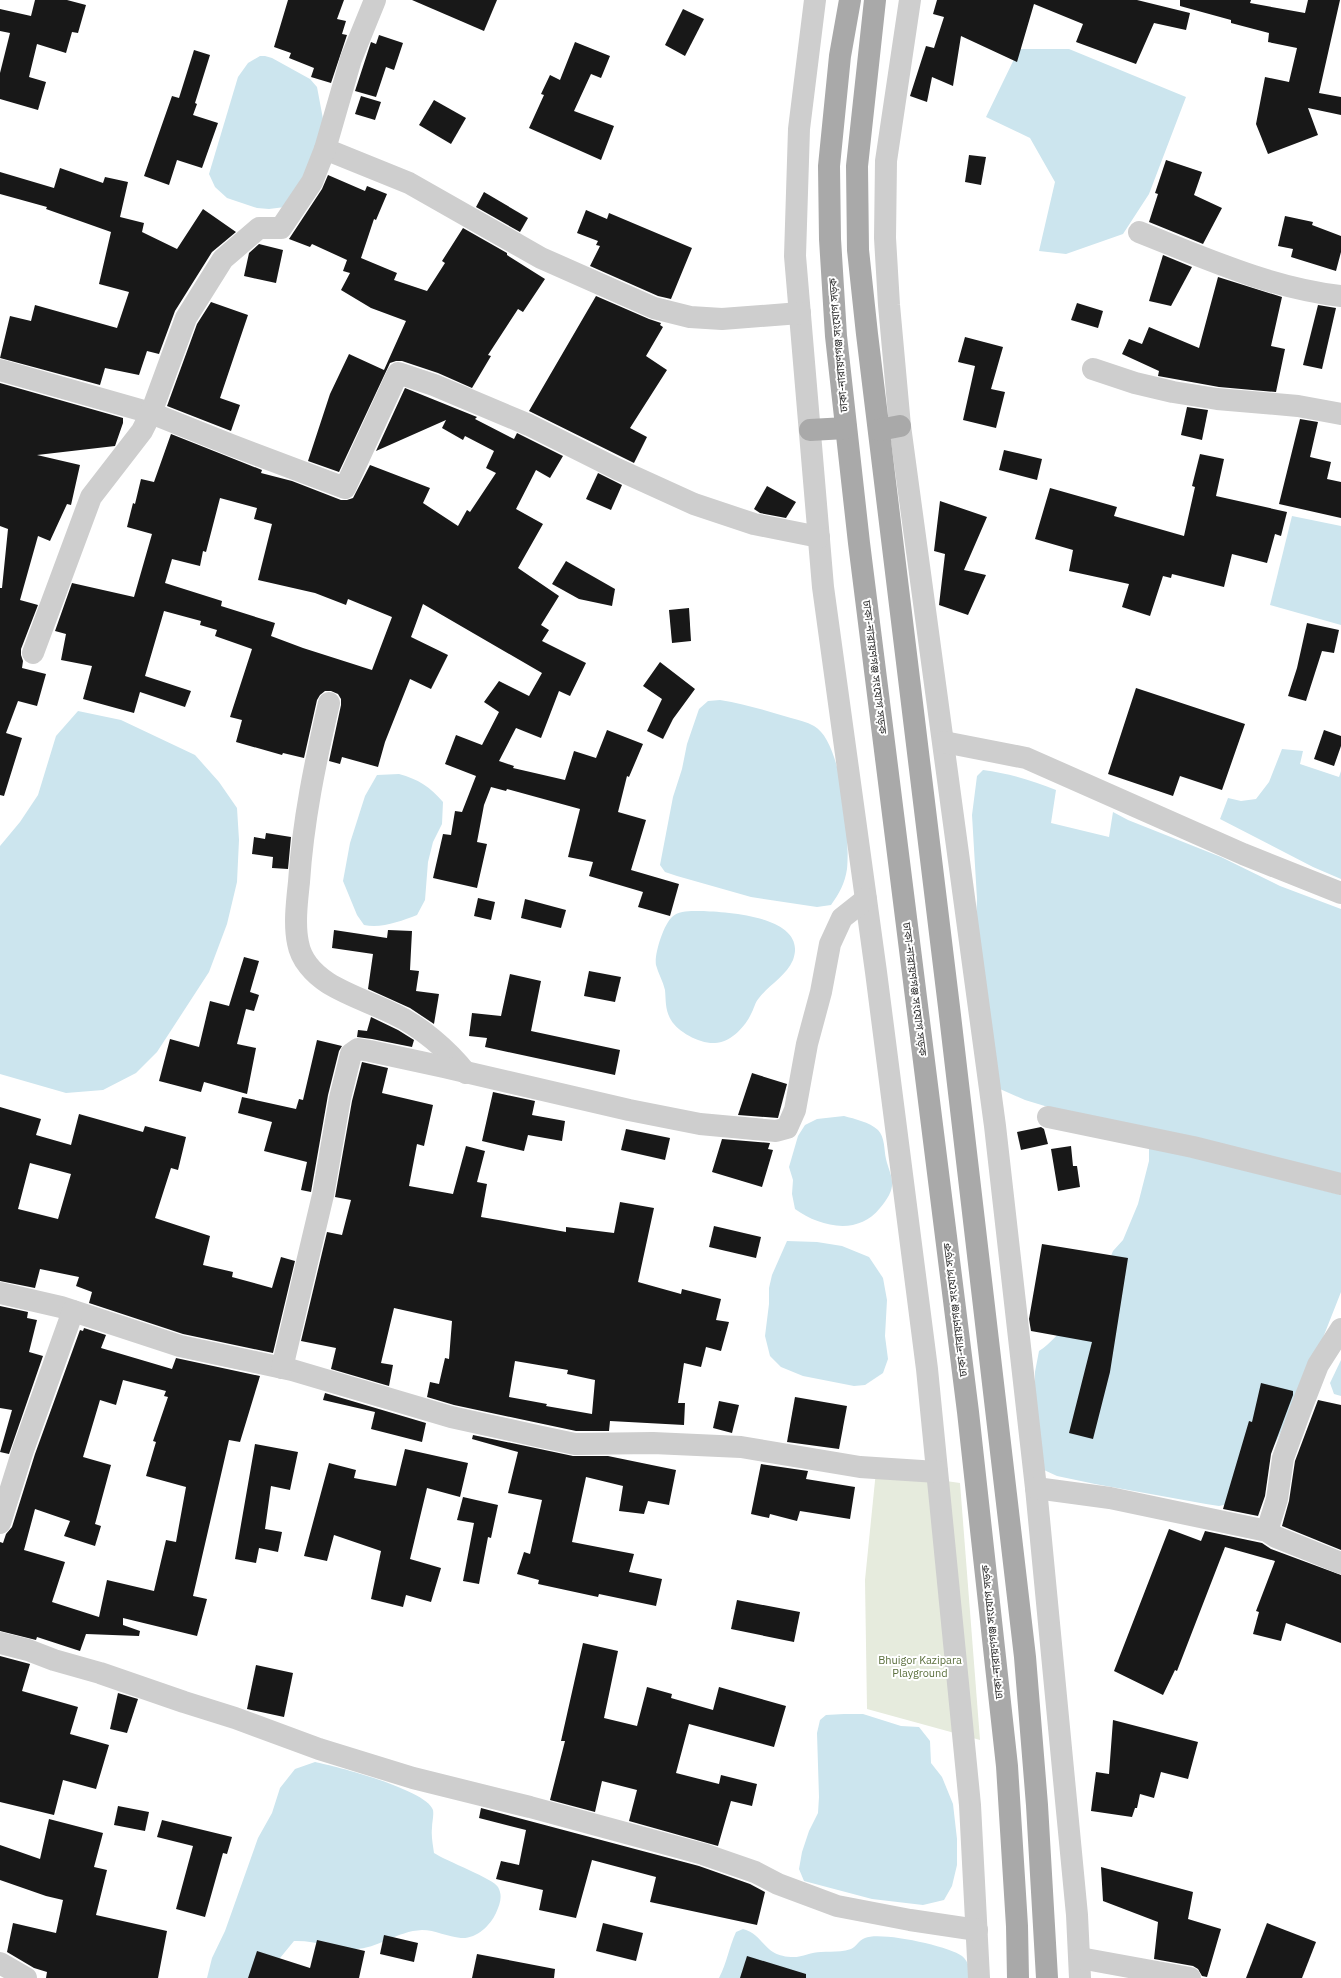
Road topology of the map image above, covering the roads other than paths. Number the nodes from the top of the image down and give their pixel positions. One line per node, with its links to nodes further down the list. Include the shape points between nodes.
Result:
1 (375, 0): 6 (street, via 351,59)
2 (815, 0): 9 (street, via 799,129 795,256)
3 (850, 0): 15 (main road, ঢাকা-নারায়ণগঞ্জ সংযোগ সড়ক, via 840,56 829,166 830,239 836,336)
4 (875, 0): 17 (main road, via 857,166 858,250)
5 (910, 0): 14 (street, via 886,161 885,238)
6 (325, 149): 9 (street, via 409,183 541,258 654,308 690,317 722,319); 12 (street, via 312,182 281,228 259,228 223,259 186,318)
7 (1139, 232): 8 (street, via 1256,277 1294,288)
8 (1341, 296)
9 (800, 313): 16 (street)
10 (1093, 369): 13 (street, via 1135,383 1217,400 1298,406)
11 (0, 370): 12 (street)
12 (151, 413): 18 (street, via 345,488 398,373 434,385 529,425 694,504 754,524); 19 (street, via 142,431 91,497)
13 (1341, 414)
14 (900, 426): 17 (main road); 21 (street)
15 (846, 428): 16 (main road); 42 (main road, ঢাকা-নারায়ণগঞ্জ সংযোগ সড়ক, via 942,1202 1007,1766)
16 (810, 430): 18 (street)
17 (878, 430): 43 (main road, via 949,1007 1021,1627 1037,1805)
18 (819, 536): 23 (street, via 822,587)
19 (33, 653)
20 (329, 703): 24 (street, via 310,788 302,844 297,908 298,943 307,965 328,982 396,1014 432,1038)
21 (944, 742): 22 (street, via 1026,758 1243,854); 32 (street, via 994,1126)
22 (1341, 893)
23 (866, 899): 24 (street, via 842,918 830,944 796,1104 787,1128 776,1131 700,1124); 31 (street, via 928,1369)
24 (466, 1073): 30 (street, via 358,1049 351,1054 340,1098 323,1195)
25 (1048, 1117): 26 (street, via 1194,1146)
26 (1341, 1184)
27 (0, 1292): 28 (street)
28 (73, 1311): 30 (street, via 180,1346); 33 (street, via 22,1450)
29 (1341, 1329): 34 (street, via 1318,1365 1283,1458 1277,1499)
30 (282, 1368): 31 (street, via 451,1416 575,1444 653,1443 741,1447 860,1467)
31 (937, 1472): 37 (street, via 970,1805)
32 (1036, 1488): 34 (street, via 1110,1498); 39 (street)
33 (0, 1523)
34 (1268, 1531): 35 (street, via 1276,1537)
35 (1341, 1563)
36 (0, 1643): 37 (street, via 100,1673 319,1749 413,1778 703,1854 837,1906)
37 (977, 1930): 41 (street)
38 (0, 1963): 40 (street)
39 (1080, 1968): 44 (street)
40 (26, 1978)
41 (979, 1978)
42 (1018, 1978)
43 (1047, 1978)
44 (1190, 1978)

